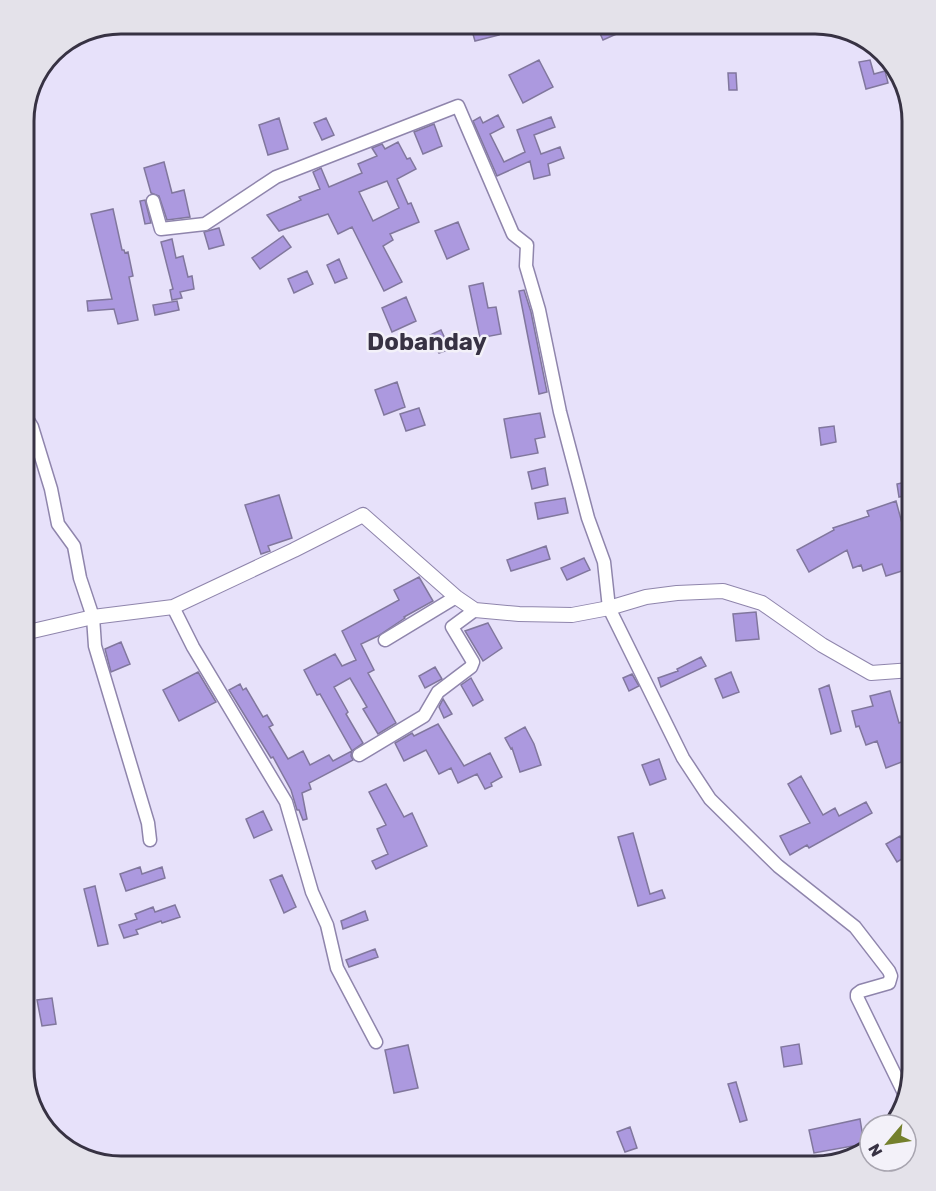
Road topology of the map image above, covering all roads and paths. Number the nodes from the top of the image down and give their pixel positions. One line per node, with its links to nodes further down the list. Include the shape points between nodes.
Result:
1 (153, 201): 5 (street, via 161,229 205,224 276,177 458,106 513,234 527,245 526,266 560,412 604,562)
2 (35, 437): 7 (street, via 58,524 74,546)
3 (456, 597): 4 (street, via 363,515); 6 (street); 9 (street)
4 (173, 607): 7 (street); 13 (street, via 286,802 338,968)
5 (609, 608): 6 (street, via 572,615); 10 (street, via 646,597 723,591 762,603 871,674); 14 (street, via 683,758 710,799 778,866 855,927 889,971 889,983 861,991 857,997)
6 (475, 610): 11 (street, via 452,627 472,662 471,667 438,692 424,716)
7 (93, 617): 8 (street); 12 (street, via 95,646)
8 (35, 630)
9 (385, 640)
10 (902, 671)
11 (359, 755)
12 (150, 840)
13 (376, 1042)
14 (900, 1085)

